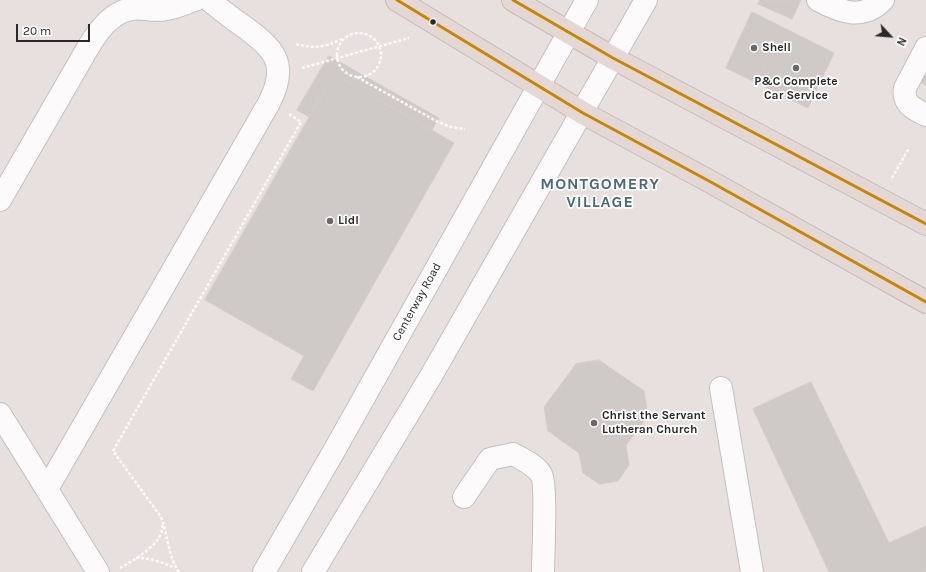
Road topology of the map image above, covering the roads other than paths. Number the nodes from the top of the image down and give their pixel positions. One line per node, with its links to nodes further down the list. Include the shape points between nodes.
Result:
1 (195, 0): 15 (street, via 165,10 125,10 102,28 89,46)
2 (209, 0): 20 (street, via 269,47 277,66 276,88)
3 (397, 0): 12 (main road)
4 (513, 0): 9 (main road)
5 (587, 0): 9 (street, Centerway Road)
6 (646, 0): 11 (street)
7 (818, 0): 8 (street, via 851,13 866,11)
8 (883, 0)
9 (568, 32): 11 (main road); 12 (street, Centerway Road)
10 (926, 48): 14 (street, via 905,88 904,95 910,106)
11 (613, 58): 13 (street); 16 (main road)
12 (538, 87): 13 (main road); 23 (street, Centerway Road)
13 (582, 113): 17 (main road); 24 (street, via 431,376)
14 (926, 115)
15 (0, 200)
16 (926, 224)
17 (926, 302)
18 (721, 388): 26 (street)
19 (0, 414): 20 (street)
20 (47, 489): 22 (street)
21 (464, 497): 25 (street, via 490,459 513,454 541,474 544,488)
22 (109, 570)
23 (264, 572)
24 (313, 572)
25 (543, 572)
26 (752, 572)

